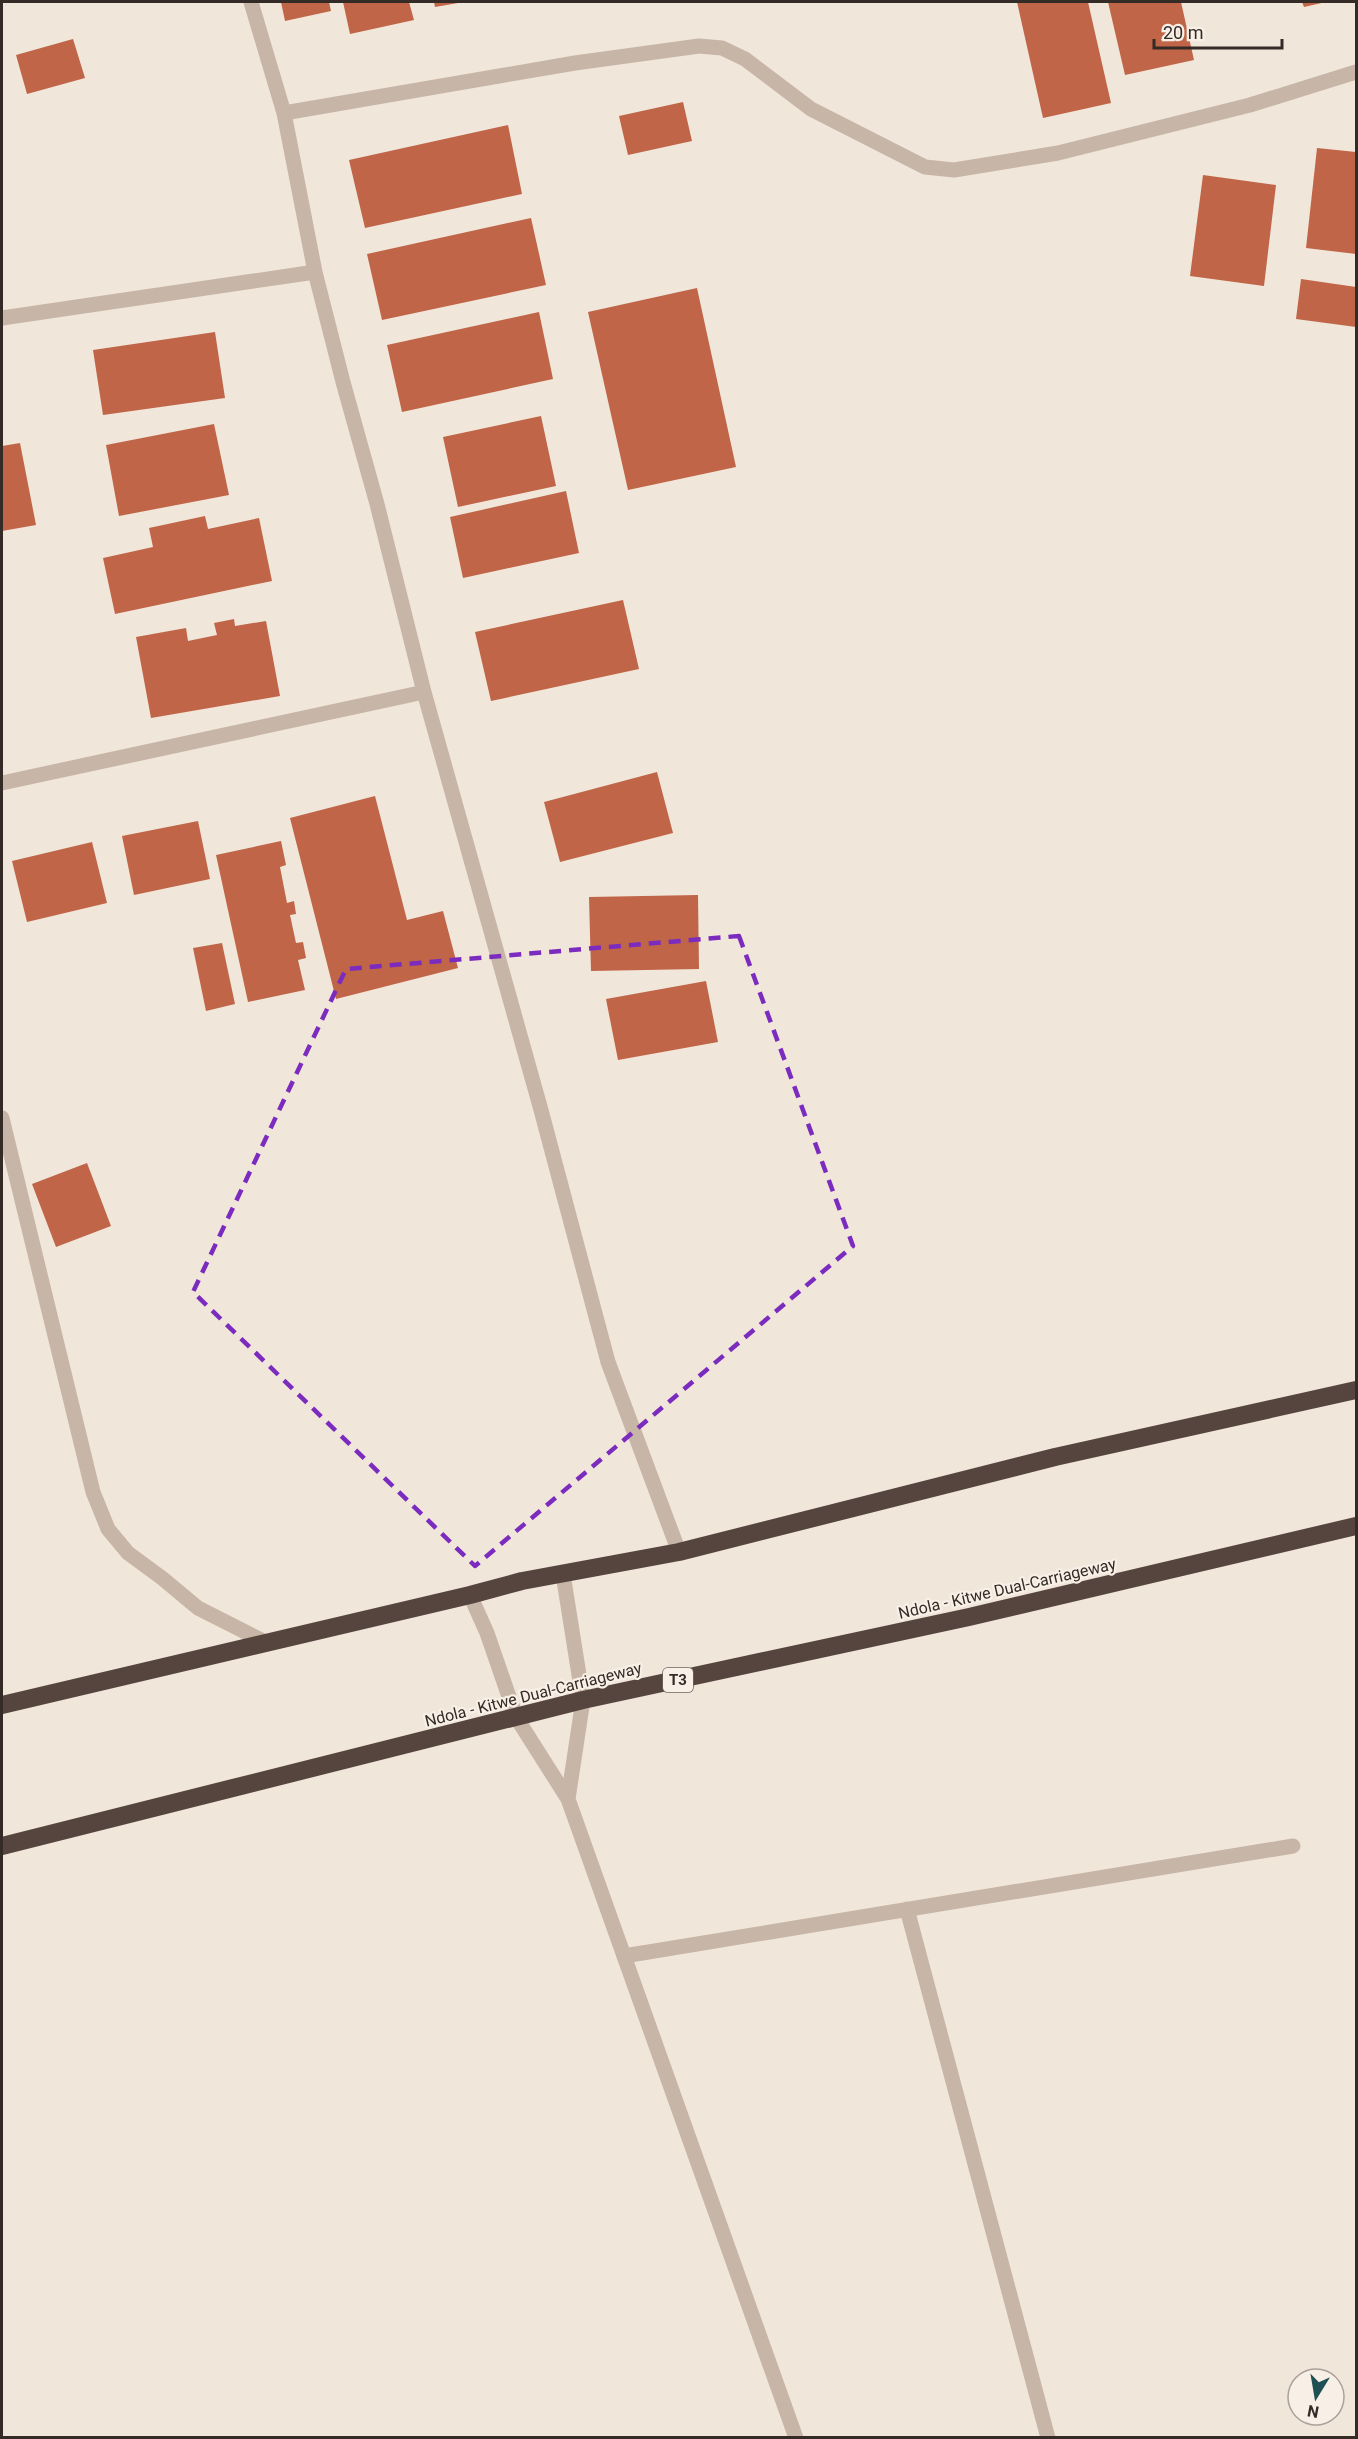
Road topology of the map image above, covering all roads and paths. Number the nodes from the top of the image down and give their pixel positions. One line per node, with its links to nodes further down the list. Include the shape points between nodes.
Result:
1 (251, 2): 3 (street)
2 (1356, 72): 3 (street, via 1250,105 1058,153 954,170 925,166 811,109 745,59 722,48 699,46 574,63)
3 (284, 113): 4 (street)
4 (315, 272): 5 (street); 6 (street)
5 (2, 318)
6 (424, 692): 7 (street); 11 (street, via 608,1362)
7 (2, 783)
8 (2, 1118): 14 (street, via 93,1492 108,1529 129,1553 198,1608)
9 (1356, 1390): 11 (highway, via 1055,1457)
10 (1356, 1526): 15 (highway, Ndola - Kitwe Dual-Carriageway / T3, via 980,1615)
11 (679, 1552): 12 (highway)
12 (563, 1574): 13 (highway); 15 (street)
13 (470, 1595): 14 (highway); 17 (street)
14 (267, 1643): 16 (highway)
15 (583, 1700): 17 (highway, Ndola - Kitwe Dual-Carriageway / T3); 18 (street)
16 (2, 1705)
17 (516, 1717): 18 (street); 19 (highway, Ndola - Kitwe Dual-Carriageway / T3)
18 (568, 1799): 22 (street)
19 (2, 1846)
20 (1293, 1846): 21 (street)
21 (907, 1909): 22 (street); 24 (street)
22 (624, 1956): 23 (street)
23 (796, 2438)
24 (1048, 2438)

